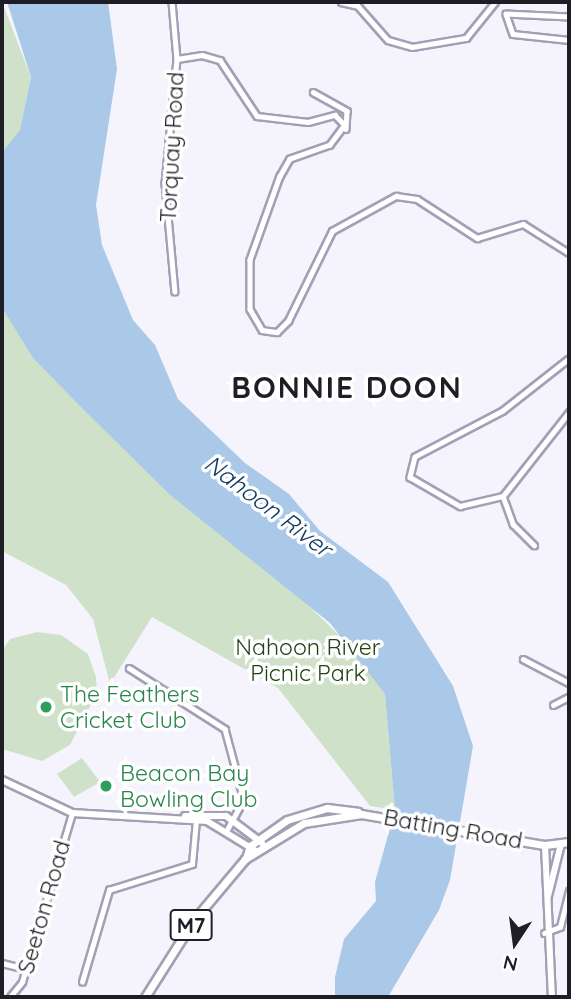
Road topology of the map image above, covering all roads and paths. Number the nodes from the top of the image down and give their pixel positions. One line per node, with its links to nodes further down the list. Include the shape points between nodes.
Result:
1 (172, 2): 6 (street, Torquay Road)
2 (341, 2): 3 (street, via 358,6 388,40 412,47 466,38)
3 (495, 2)
4 (569, 16): 5 (street, via 508,10 508,27 515,34)
5 (569, 40)
6 (177, 59): 8 (street, via 202,55 220,60 257,116 308,122 335,115); 10 (street, Torquay Road, via 165,183)
7 (313, 92): 8 (street, via 347,111)
8 (345, 130): 9 (street, via 324,148 290,159 280,176 250,260 250,309 262,330 277,332 288,321 332,231 396,197 417,199 481,239 516,225 540,233)
9 (569, 253)
10 (175, 292)
11 (569, 359): 13 (street, via 510,407 422,452 408,466 414,483 455,505)
12 (569, 412): 13 (street)
13 (503, 496): 14 (street, via 513,524)
14 (534, 545)
15 (523, 659): 17 (street)
16 (129, 668): 24 (street, via 225,729 244,800)
17 (569, 683)
18 (569, 697): 19 (street)
19 (553, 705)
20 (2, 780): 21 (street)
21 (72, 813): 22 (street); 34 (street, Seeton Road)
22 (184, 817): 23 (street); 24 (street, via 204,812)
23 (196, 819): 25 (street); 35 (street, via 190,865 109,890)
24 (233, 819): 25 (street); 26 (street)
25 (228, 829): 29 (street)
26 (261, 841): 28 (main road, Batting Road / M7, via 314,819 361,814); 29 (main road, Batting Road / M7)
27 (565, 843): 28 (main road, Batting Road); 31 (street)
28 (545, 845): 31 (street)
29 (253, 849): 37 (main road, Batting Road / M7, via 193,921)
30 (569, 891): 32 (street, via 560,927)
31 (544, 907): 32 (street)
32 (544, 933): 38 (street)
33 (2, 963): 34 (street)
34 (26, 969): 36 (street, Seeton Road)
35 (82, 982)
36 (10, 997)
37 (145, 997)
38 (552, 997)

